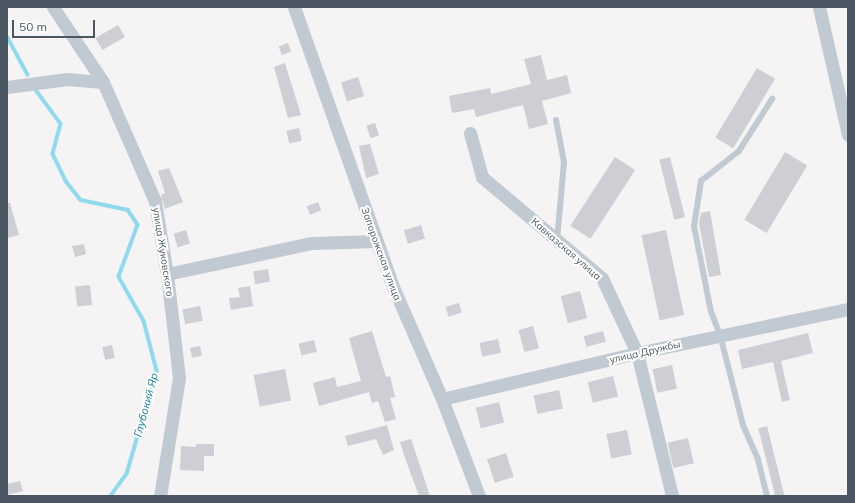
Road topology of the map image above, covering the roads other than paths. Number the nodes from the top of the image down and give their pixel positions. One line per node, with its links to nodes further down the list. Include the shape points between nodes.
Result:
1 (53, 7): 4 (street, улица Жуковского)
2 (294, 7): 11 (street, Запорожская улица)
3 (819, 7): 9 (street)
4 (103, 82): 5 (street, via 67,79); 12 (street, улица Жуковского, via 155,201)
5 (7, 87)
6 (772, 99): 14 (lane, via 739,150 701,181 694,226 711,312)
7 (556, 120): 10 (lane, via 564,162)
8 (470, 133): 10 (street, Кавказская улица, via 482,177)
9 (848, 135)
10 (557, 240): 15 (street, Кавказская улица, via 602,278)
11 (376, 241): 12 (street, via 312,243); 16 (street, Запорожская улица, via 426,367)
12 (167, 274): 17 (street, улица Жуковского, via 179,378)
13 (848, 309): 14 (street, улица Дружбы)
14 (720, 335): 15 (street, улица Дружбы); 20 (lane, via 743,425 758,459)
15 (638, 353): 16 (street, улица Дружбы); 19 (street, Кавказская улица)
16 (442, 399): 18 (street, Запорожская улица)
17 (160, 496)
18 (479, 496)
19 (672, 496)
20 (767, 496)

